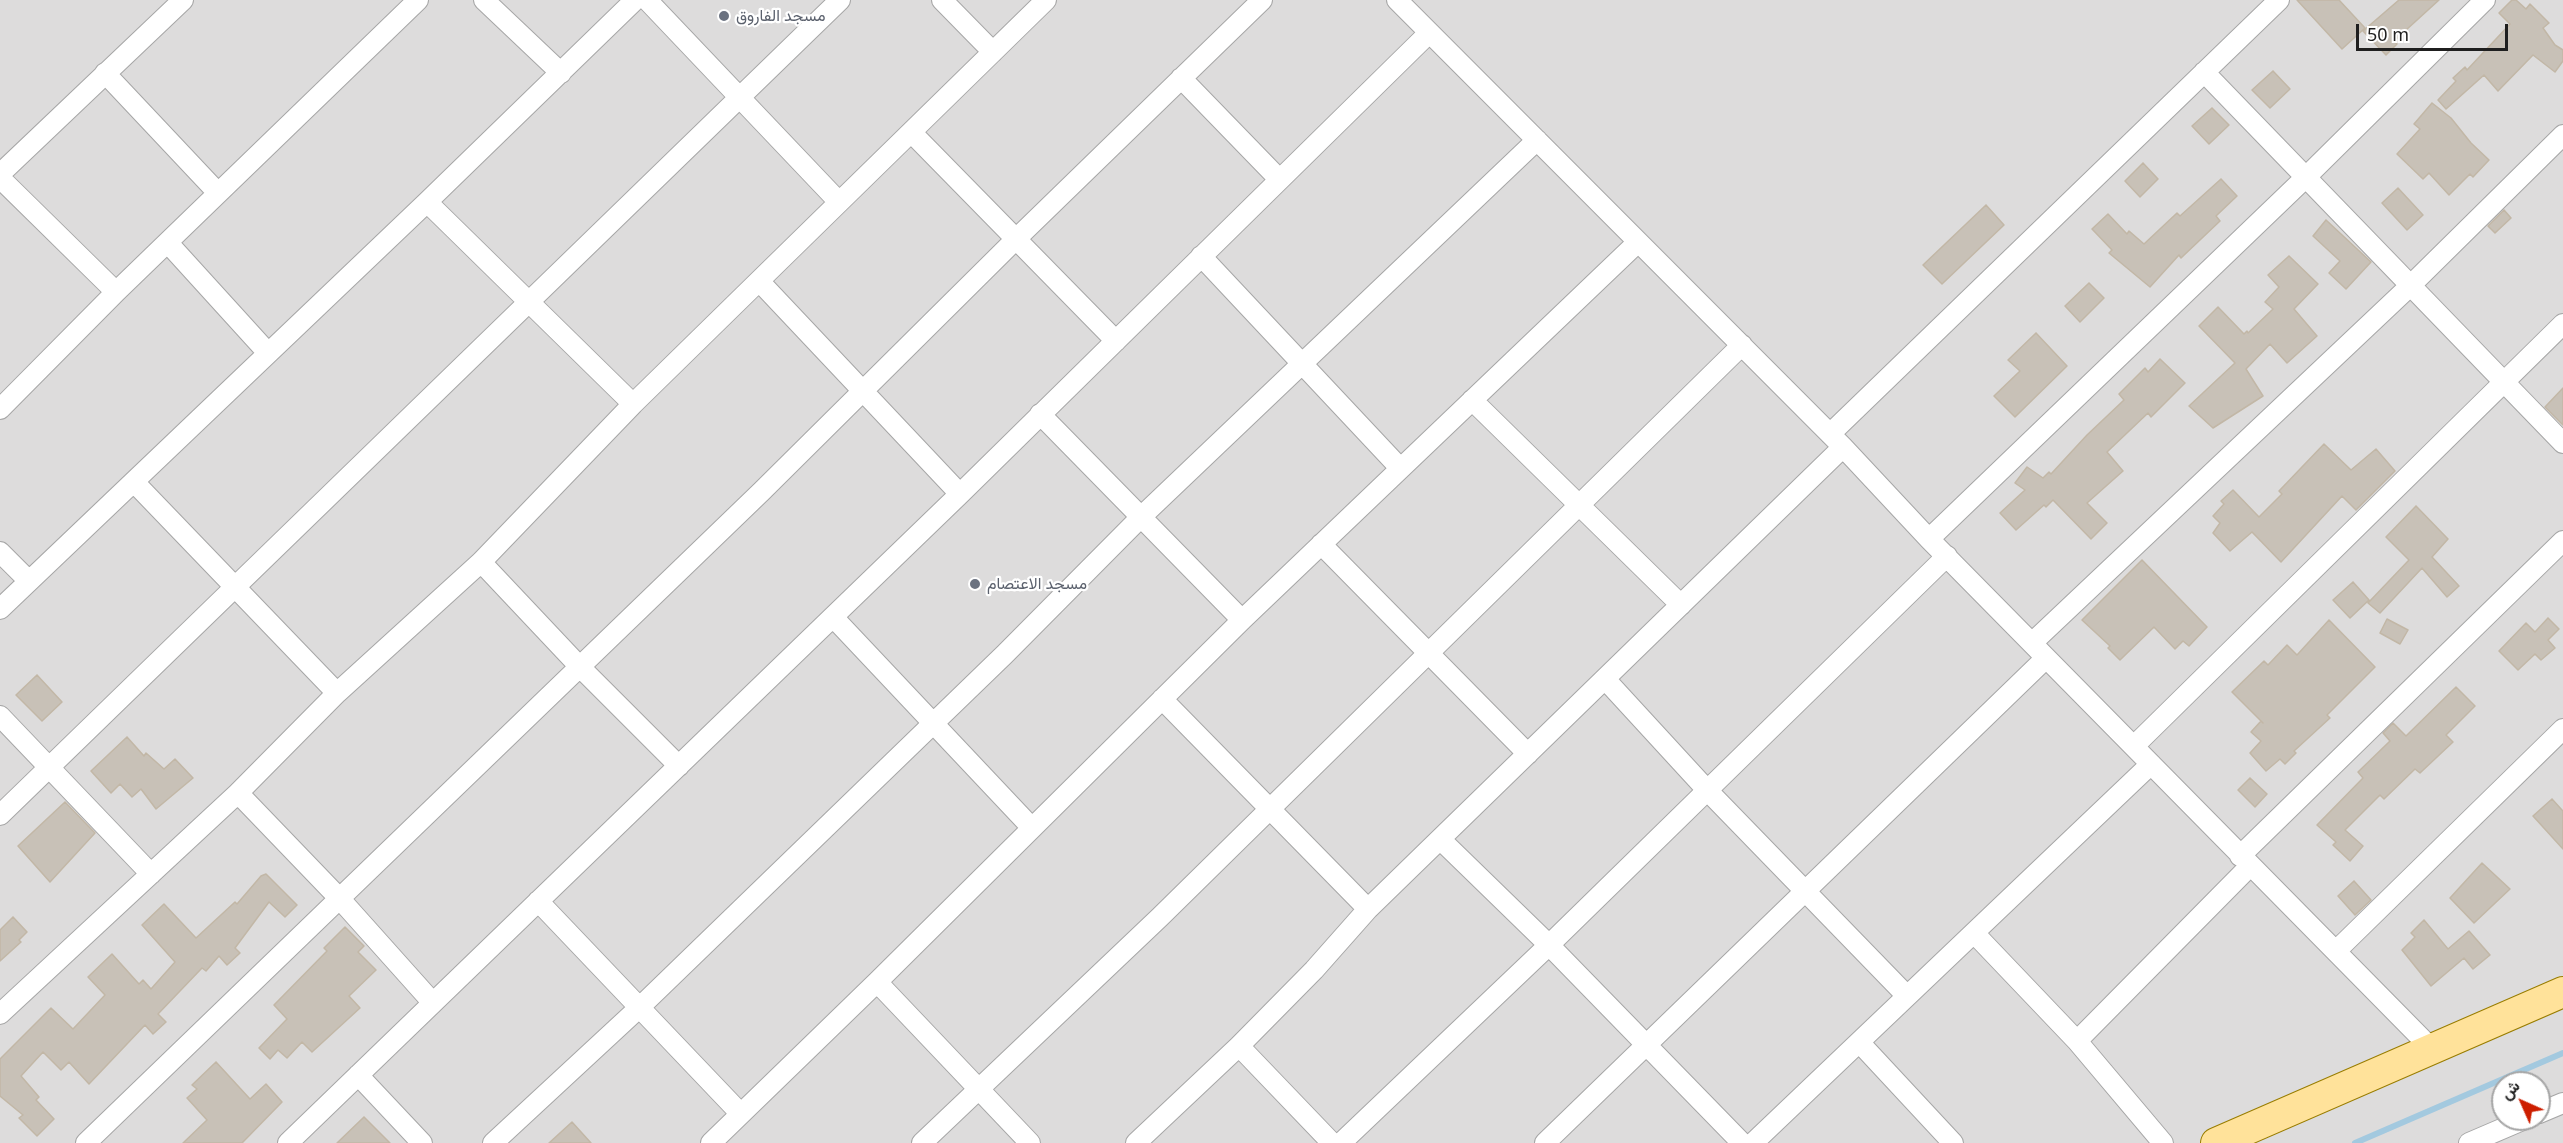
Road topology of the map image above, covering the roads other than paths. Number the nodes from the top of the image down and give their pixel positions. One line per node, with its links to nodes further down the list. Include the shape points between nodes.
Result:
1 (183, 0): 16 (street)
2 (418, 0): 26 (street)
3 (484, 0): 17 (street)
4 (635, 0): 17 (street)
5 (648, 0): 19 (street)
6 (840, 0): 19 (street)
7 (942, 0): 14 (street)
8 (1046, 0): 14 (street)
9 (1262, 0): 18 (street)
10 (1397, 0): 13 (street)
11 (2278, 0): 15 (street)
12 (2486, 0): 24 (street)
13 (1429, 33): 22 (street); 25 (street)
14 (993, 52): 20 (street)
15 (2204, 72): 24 (street); 48 (street)
16 (105, 73): 23 (street); 26 (street)
17 (561, 73): 27 (street)
18 (1181, 78): 25 (street); 29 (street)
19 (739, 98): 28 (street); 36 (street)
20 (911, 132): 28 (street); 29 (street)
21 (2563, 135): 34 (street)
22 (1537, 140): 30 (street); 41 (street)
23 (0, 176): 35 (street)
24 (2306, 178): 34 (street); 55 (street)
25 (1279, 179): 32 (street)
26 (218, 194): 31 (street)
27 (427, 202): 36 (street); 40 (street)
28 (839, 202): 33 (street)
29 (1016, 239): 38 (street); 43 (street)
30 (1638, 242): 39 (street); 44 (street)
31 (168, 243): 35 (street); 40 (street)
32 (1201, 256): 38 (street); 41 (street)
33 (760, 282): 43 (street); 45 (street)
34 (2410, 286): 42 (street); 67 (street)
35 (116, 292): 46 (street)
36 (529, 301): 45 (street); 62 (street)
37 (2563, 324): 42 (street)
38 (1116, 341): 47 (street)
39 (1742, 345): 48 (street); 53 (street)
40 (268, 352): 51 (street)
41 (1302, 363): 50 (street); 54 (street)
42 (2504, 382): 49 (street); 77 (street)
43 (864, 391): 52 (street); 70 (street)
44 (1472, 400): 50 (street); 53 (street)
45 (633, 404): 60 (street)
46 (0, 409)
47 (1040, 414): 52 (street); 54 (street)
48 (1837, 441): 55 (street); 63 (street)
49 (2563, 444)
50 (1400, 468): 57 (street)
51 (134, 482): 61 (street); 62 (street)
52 (960, 494): 65 (street)
53 (1580, 503): 63 (street); 68 (street)
54 (1141, 517): 66 (street); 75 (street)
55 (1929, 539): 59 (street)
56 (2563, 541): 88 (street)
57 (1321, 544): 66 (street); 68 (street)
58 (0, 552): 61 (street)
59 (1947, 556): 67 (street); 82 (street)
60 (481, 561): 70 (street); 72 (street)
61 (29, 581): 64 (street)
62 (236, 586): 72 (street); 81 (street)
63 (1681, 605): 71 (street)
64 (0, 609)
65 (833, 617): 75 (street); 80 (street)
66 (1242, 620): 73 (street)
67 (2033, 642): 69 (street)
68 (1428, 654): 78 (street); 84 (street)
69 (2046, 658): 77 (street); 90 (street)
70 (580, 667): 80 (street); 91 (street)
71 (1605, 679): 78 (street); 82 (street)
72 (338, 693): 83 (street)
73 (1162, 699): 84 (street); 86 (street)
74 (0, 716): 81 (street)
75 (932, 723): 86 (street); 101 (street)
76 (2563, 729): 96 (street)
77 (2134, 746): 79 (street)
78 (1528, 754): 87 (street)
79 (2151, 764): 88 (street); 94 (street)
80 (679, 766): 92 (street)
81 (50, 767): 85 (street); 89 (street)
82 (1707, 790): 90 (street); 95 (street)
83 (237, 793): 89 (street); 91 (street)
84 (1270, 809): 93 (street); 109 (street)
85 (0, 815)
86 (1032, 828): 97 (street)
87 (1440, 839): 93 (street); 95 (street)
88 (2245, 861): 96 (street); 103 (street)
89 (151, 874): 102 (street)
90 (1805, 890): 99 (street); 105 (street)
91 (340, 899): 100 (street); 112 (street)
92 (538, 901): 100 (street); 101 (street)
93 (1368, 909): 106 (street)
94 (1974, 933): 99 (street); 103 (street)
95 (1549, 945): 105 (street); 121 (street)
96 (2336, 951): 107 (street)
97 (877, 982): 109 (street); 110 (street)
98 (2563, 992): 107 (main road)
99 (1906, 996): 104 (street)
100 (433, 1003): 108 (street)
101 (641, 1006): 110 (street); 115 (street)
102 (0, 1014)
103 (2077, 1041): 126 (street)
104 (1859, 1042): 124 (street); 125 (street)
105 (1645, 1045): 122 (street); 123 (street)
106 (1239, 1046): 119 (street); 120 (street)
107 (2432, 1049): 127 (main road)
108 (358, 1075): 113 (street); 114 (street)
109 (980, 1089): 117 (street); 118 (street)
110 (740, 1113): 116 (street)
111 (2497, 1131): 128 (street)
112 (86, 1143)
113 (288, 1143)
114 (422, 1143)
115 (493, 1143)
116 (711, 1143)
117 (922, 1143)
118 (1030, 1143)
119 (1136, 1143)
120 (1332, 1143)
121 (1341, 1143)
122 (1545, 1143)
123 (1742, 1143)
124 (1754, 1143)
125 (1953, 1143)
126 (2163, 1143)
127 (2216, 1143)
128 (2469, 1143)

